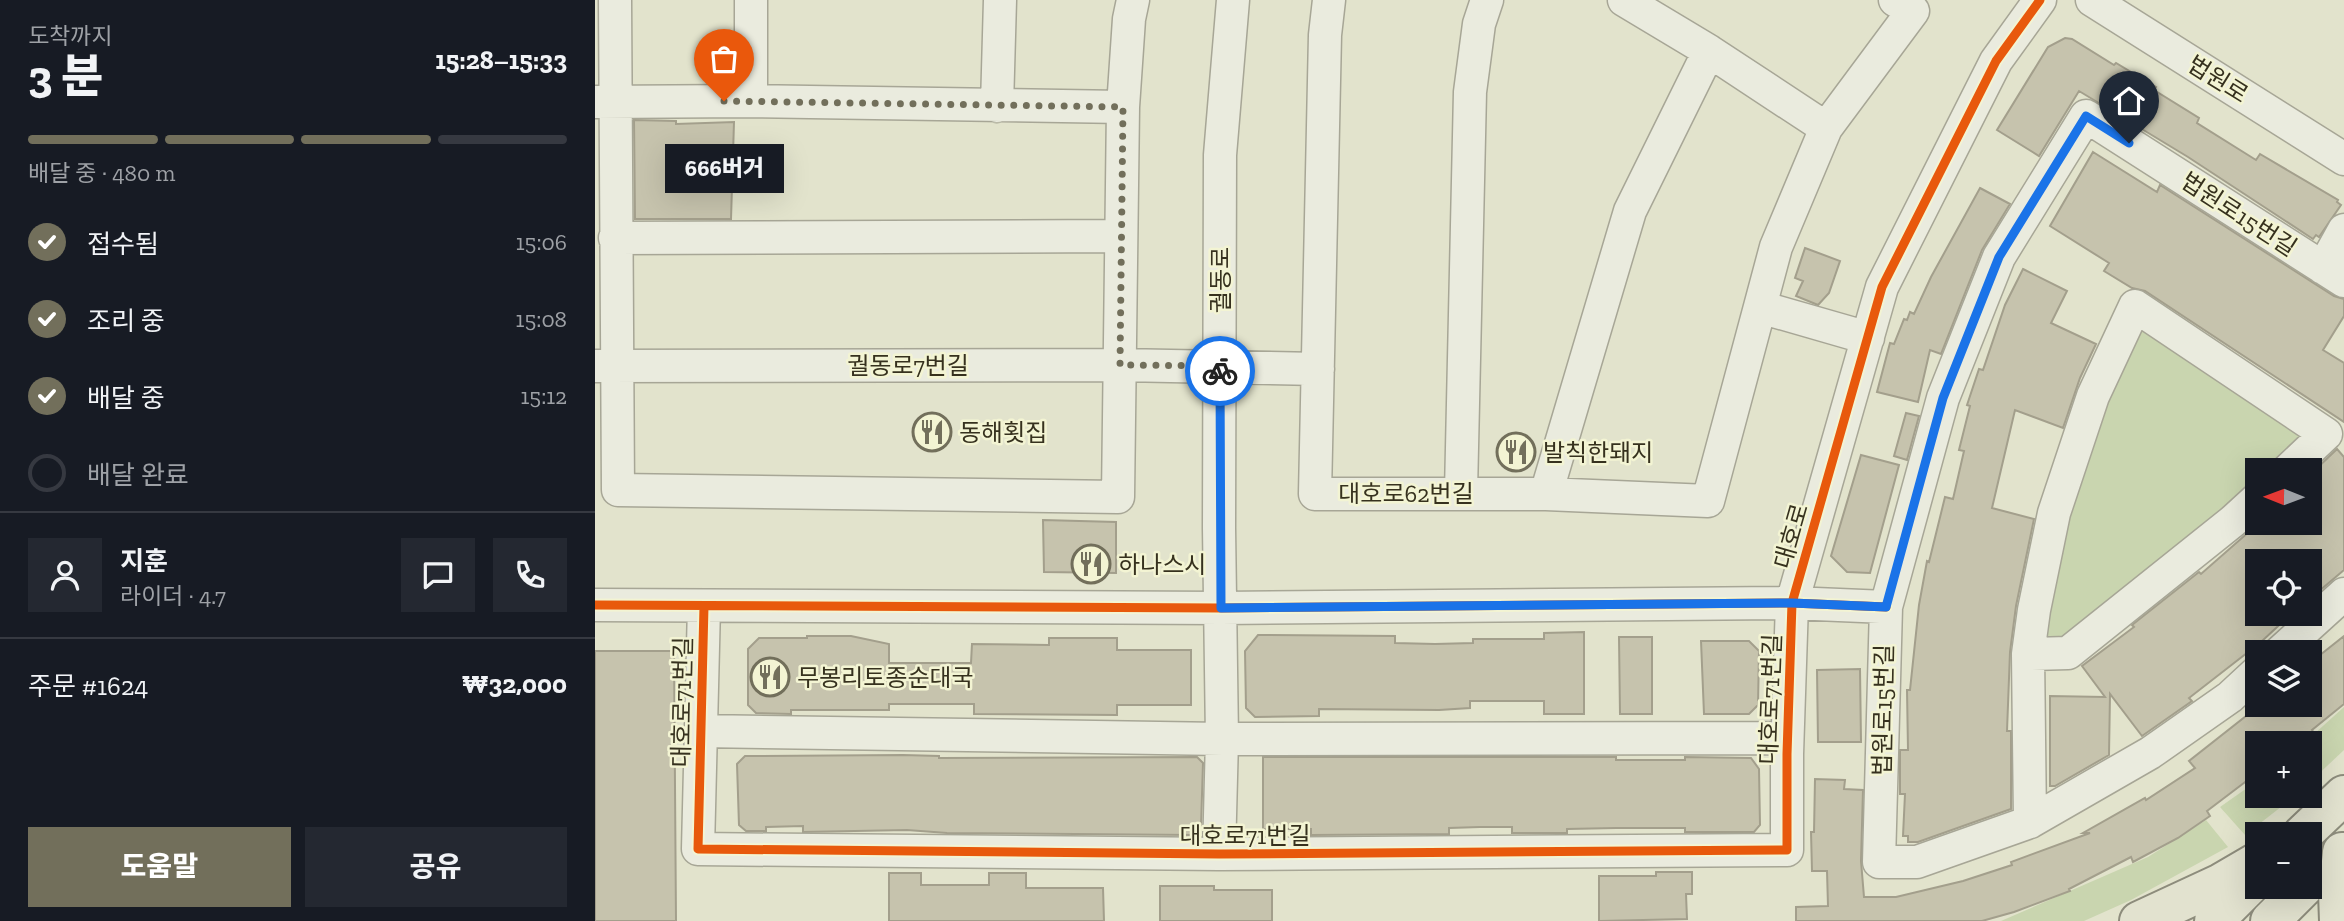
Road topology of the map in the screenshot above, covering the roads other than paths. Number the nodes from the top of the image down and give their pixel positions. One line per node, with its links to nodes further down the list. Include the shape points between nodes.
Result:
1 (615, 0): 14 (street)
2 (751, 0): 13 (street)
3 (1000, 0): 15 (street)
4 (1133, 0): 16 (street)
5 (1233, 0): 27 (street, 궐동로, via 1220,155)
6 (1329, 0): 28 (street, 대호로62번길)
7 (1487, 0): 30 (street, via 1479,24 1471,92)
8 (1624, 0): 12 (street)
9 (1895, 0): 17 (street, 대호로62번길, via 1913,11)
10 (2040, 0): 24 (street, 대호로, via 1996,61 1882,288)
11 (2092, 0): 18 (street, 법원로)
12 (1709, 51): 17 (street); 31 (street, via 1630,211)
13 (751, 100): 14 (street); 15 (street)
14 (604, 102): 21 (street)
15 (997, 106): 16 (street)
16 (1123, 107): 20 (street)
17 (1826, 128): 23 (street, 대호로62번길, via 1776,247)
18 (2344, 159)
19 (2344, 230): 22 (street, 법원로15번길)
20 (1121, 236): 21 (street); 26 (street)
21 (615, 238): 25 (street)
22 (2334, 274): 37 (street, 법원로15번길, via 2086,116 1999,257 1943,398)
23 (1760, 307): 24 (street); 31 (street, 대호로62번길, via 1708,501)
24 (1868, 338): 34 (street, 대호로)
25 (606, 365): 26 (street, 궐동로7번길); 26 (street, via 618,490 1118,498)
26 (1120, 365): 27 (street, 궐동로7번길)
27 (1220, 366): 28 (street, 궐동로7번길); 38 (street, 궐동로)
28 (1318, 369): 30 (street, 대호로62번길, via 1315,494)
29 (2301, 458): 40 (street, via 2326,434 2135,306 2093,396 2054,513)
30 (1461, 492): 31 (street, 대호로62번길)
31 (1546, 494)
32 (2245, 510): 40 (street, via 2068,653)
33 (2344, 594): 39 (street)
34 (1792, 603): 37 (street); 38 (street, 대호로); 43 (street, 대호로71번길)
35 (595, 605): 36 (street, 대호로)
36 (704, 606): 38 (street, 대호로); 42 (street, 대호로71번길)
37 (1886, 607): 46 (street, 법원로15번길, via 1879,862 1917,862)
38 (1221, 608): 44 (street, 궐동로)
39 (2293, 640)
40 (2028, 654): 46 (street)
41 (2245, 683): 46 (street, 법원로15번길, via 2150,754)
42 (701, 731): 44 (street); 49 (street, 대호로71번길, via 698,849)
43 (1787, 738): 44 (street); 49 (street, 대호로71번길, via 1787,850)
44 (1222, 739): 49 (street, 궐동로)
45 (2344, 795): 47 (main road)
46 (2030, 822)
47 (2316, 822)
48 (2343, 851): 51 (main road); 57 (main road)
49 (1219, 854)
50 (2245, 869): 54 (main road)
51 (2322, 871)
52 (2245, 890): 55 (main road)
53 (2292, 899): 56 (main road)
54 (2139, 921)
55 (2214, 921)
56 (2270, 921)
57 (2339, 921)

